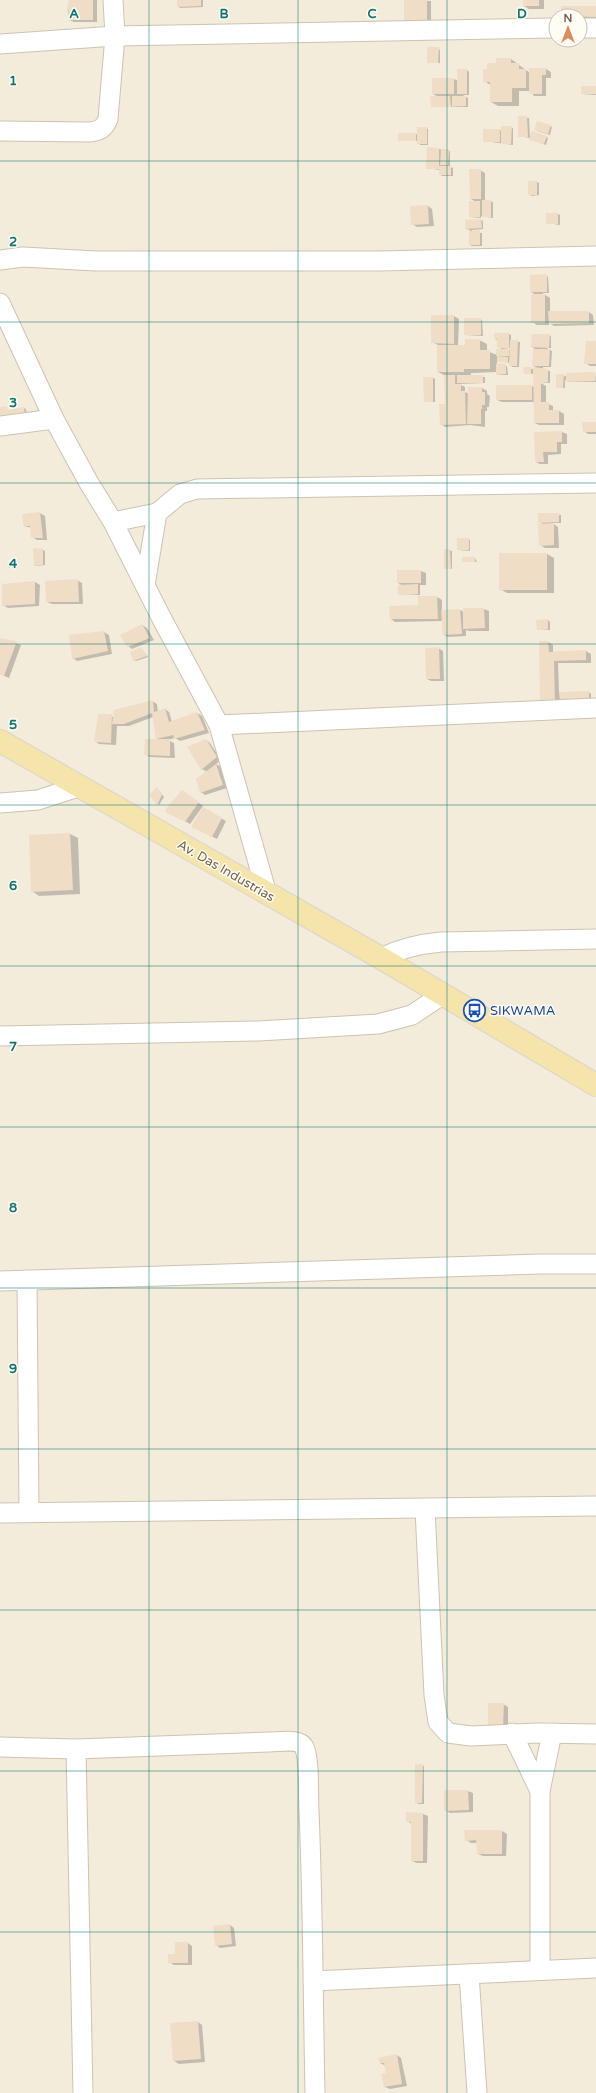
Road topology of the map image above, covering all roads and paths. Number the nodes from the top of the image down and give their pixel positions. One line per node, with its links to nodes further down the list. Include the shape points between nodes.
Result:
1 (113, 0): 3 (street)
2 (548, 28): 3 (street)
3 (115, 36): 4 (street); 5 (street, via 108,119 102,129 89,132)
4 (0, 44)
5 (0, 130)
6 (596, 256): 7 (street, via 379,261 96,261 22,257)
7 (0, 260)
8 (0, 303): 9 (street)
9 (54, 419): 10 (street); 13 (street)
10 (0, 426)
11 (596, 483): 12 (street, via 197,489 180,494)
12 (157, 512): 13 (street); 14 (street)
13 (113, 522): 14 (street)
14 (145, 585): 16 (street)
15 (596, 708): 16 (street)
16 (219, 725): 20 (street)
17 (0, 741): 18 (main road, Av. Das Industrias)
18 (78, 787): 19 (street, via 38,800); 20 (main road, Av. Das Industrias)
19 (0, 803)
20 (267, 894): 22 (main road, Av. Das Industrias)
21 (596, 939): 22 (street, via 440,942 396,950)
22 (381, 958): 23 (main road, Av. Das Industrias)
23 (447, 998): 24 (street, via 412,1015 378,1024 259,1031); 25 (main road, Av. Das Industrias)
24 (0, 1036)
25 (596, 1085)
26 (596, 1264): 27 (street)
27 (27, 1280): 28 (street); 31 (street)
28 (0, 1281)
29 (596, 1506): 30 (street)
30 (425, 1509): 31 (street); 33 (street, via 434,1696 438,1722 448,1733 471,1736)
31 (29, 1512): 32 (street)
32 (0, 1513)
33 (512, 1733): 34 (street); 38 (street)
34 (552, 1733): 35 (street); 38 (street)
35 (596, 1734)
36 (0, 1747): 37 (street)
37 (76, 1748): 42 (street, via 270,1742 301,1744 305,1748 307,1761); 43 (street)
38 (540, 1791): 40 (street)
39 (596, 1968): 40 (street)
40 (540, 1970): 41 (street)
41 (469, 1974): 42 (street); 45 (street)
42 (313, 1981): 44 (street)
43 (83, 2093)
44 (315, 2093)
45 (477, 2093)

